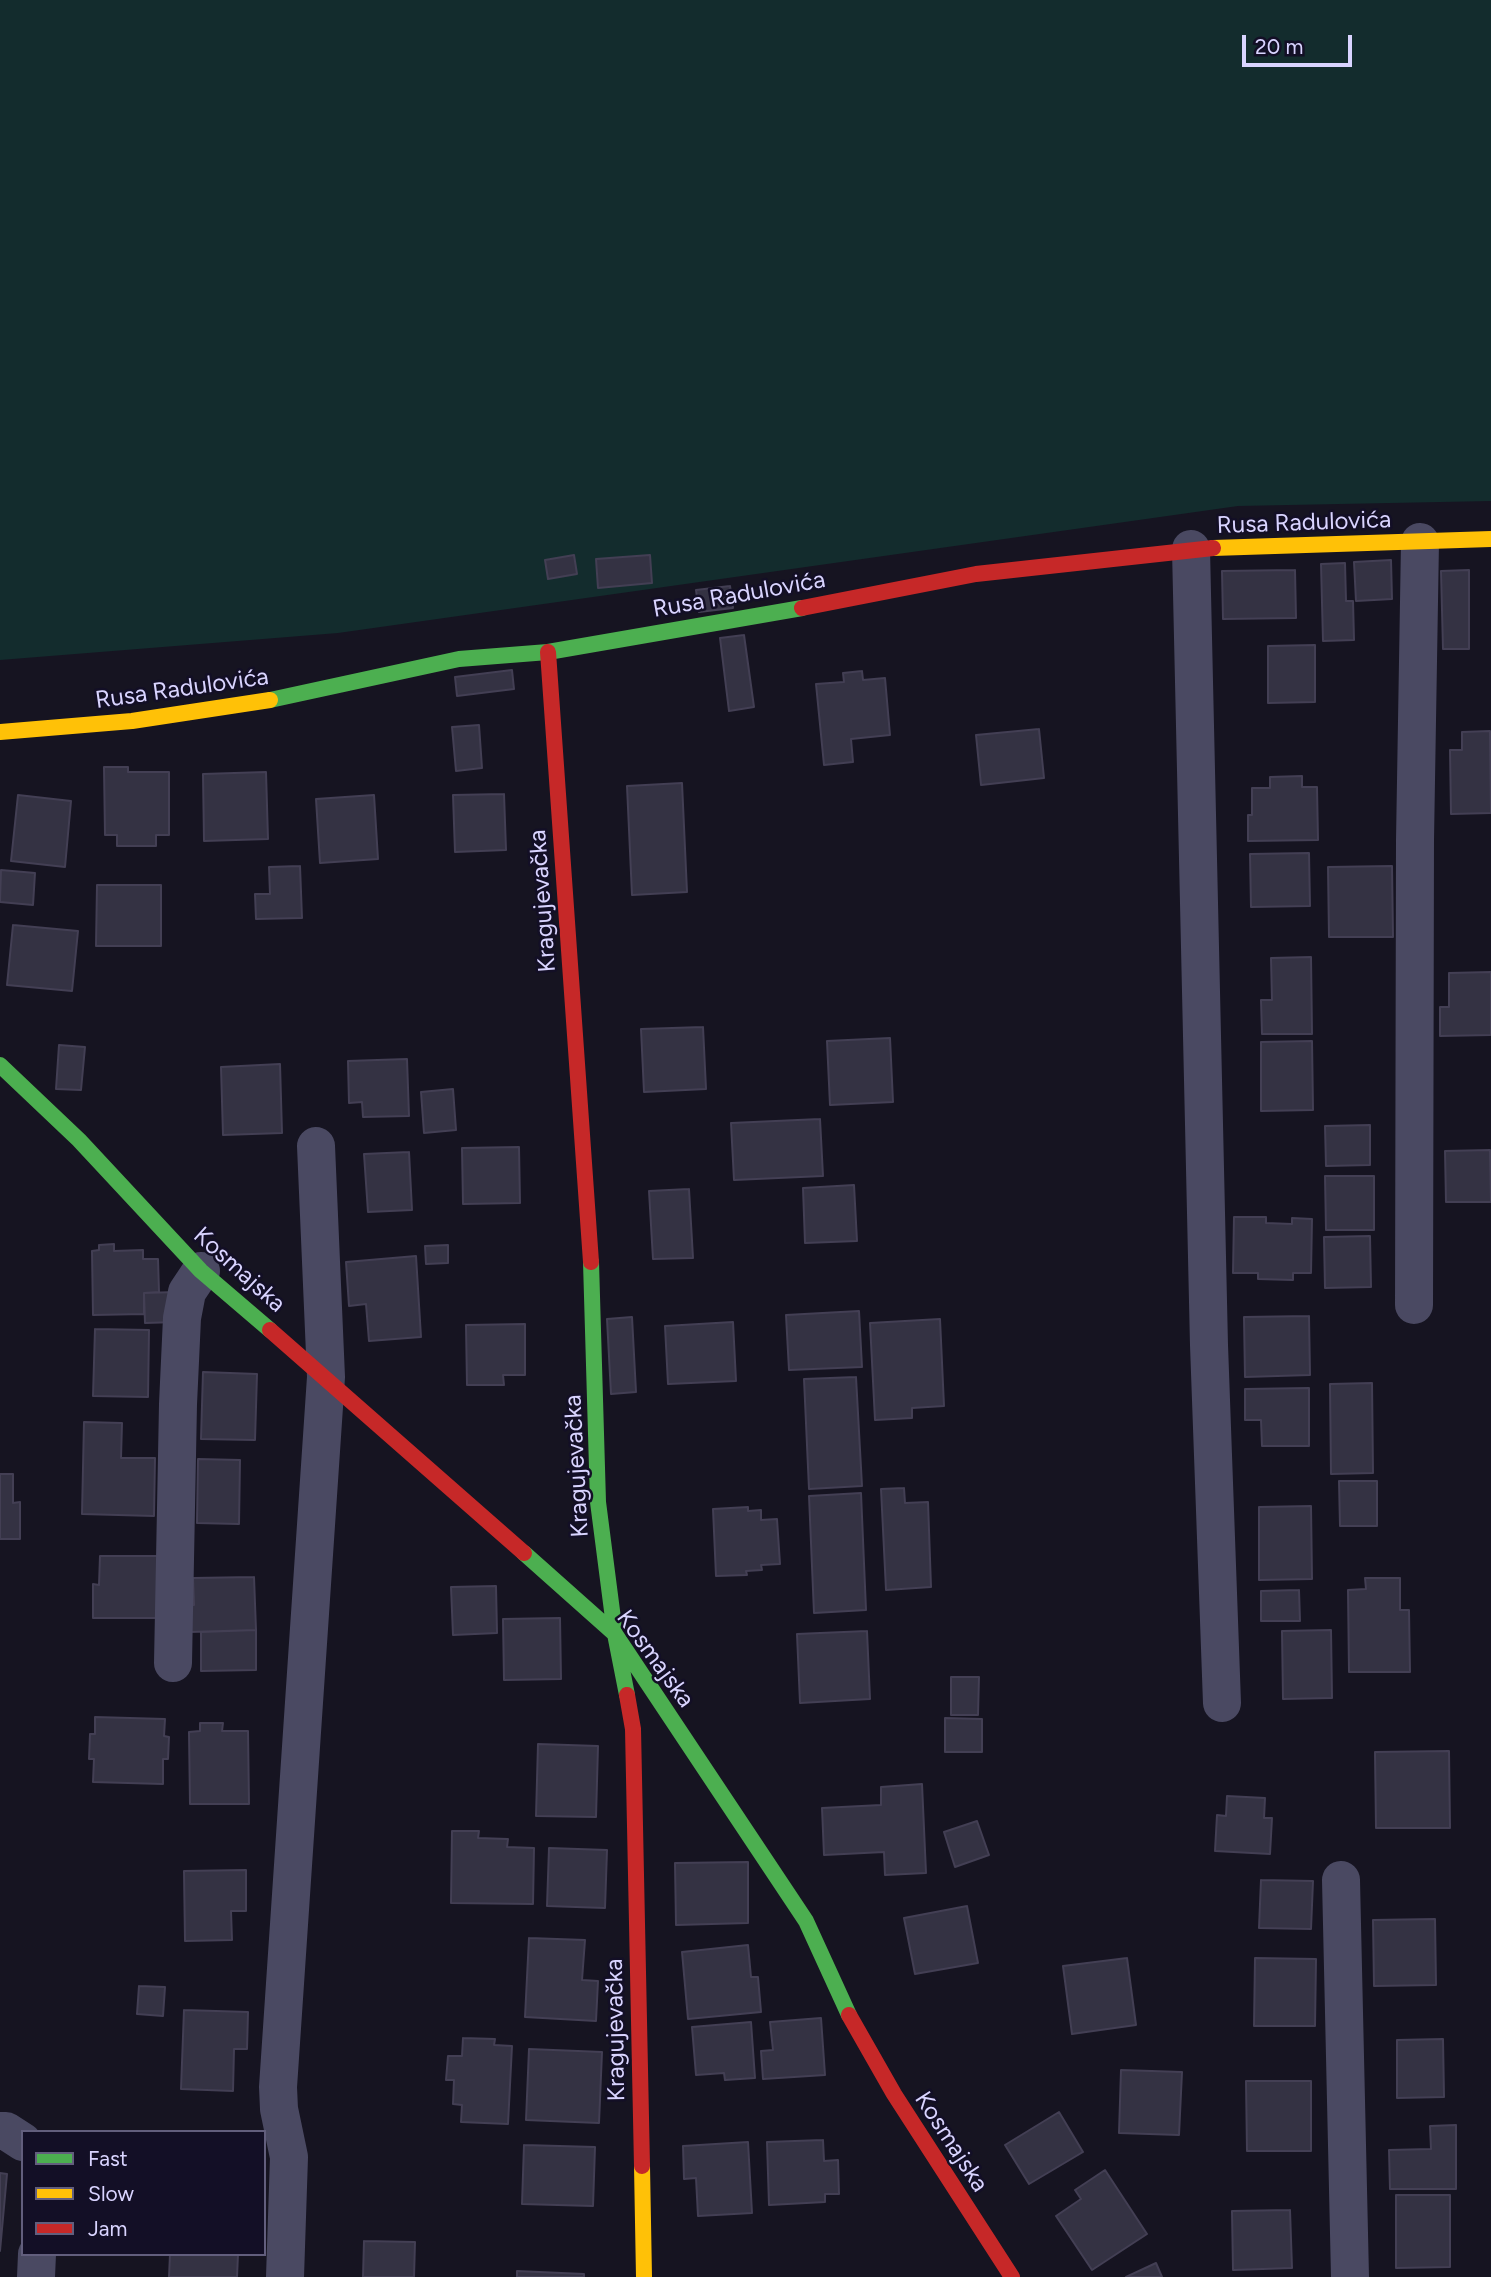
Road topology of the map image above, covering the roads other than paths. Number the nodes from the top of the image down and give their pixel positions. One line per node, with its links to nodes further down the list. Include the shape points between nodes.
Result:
1 (1491, 539): 2 (street, Rusa Radulovića)
2 (1420, 542): 3 (street, Rusa Radulovića); 9 (street)
3 (1191, 549): 4 (street, Rusa Radulovića, via 976,574); 13 (street)
4 (548, 652): 5 (street, Rusa Radulovića, via 459,659 269,700 132,721); 11 (street, Kragujevačka, via 593,1284 598,1502)
5 (0, 732)
6 (0, 1065): 8 (street, Kosmajska, via 79,1140)
7 (316, 1146): 10 (street)
8 (201, 1271): 10 (street, Kosmajska); 12 (street, via 187,1292 182,1318)
9 (1414, 1306)
10 (326, 1377): 11 (street, Kosmajska); 19 (street, via 278,2087 289,2157)
11 (615, 1634): 20 (street, Kragujevačka, via 633,1729); 21 (street, Kosmajska, via 806,1921 860,2035 935,2161)
12 (173, 1663)
13 (1222, 1703)
14 (1341, 1880): 22 (street)
15 (0, 2131): 16 (street)
16 (21, 2141)
17 (37, 2256): 18 (street)
18 (37, 2277)
19 (285, 2277)
20 (644, 2277)
21 (1013, 2277)
22 (1350, 2277)

